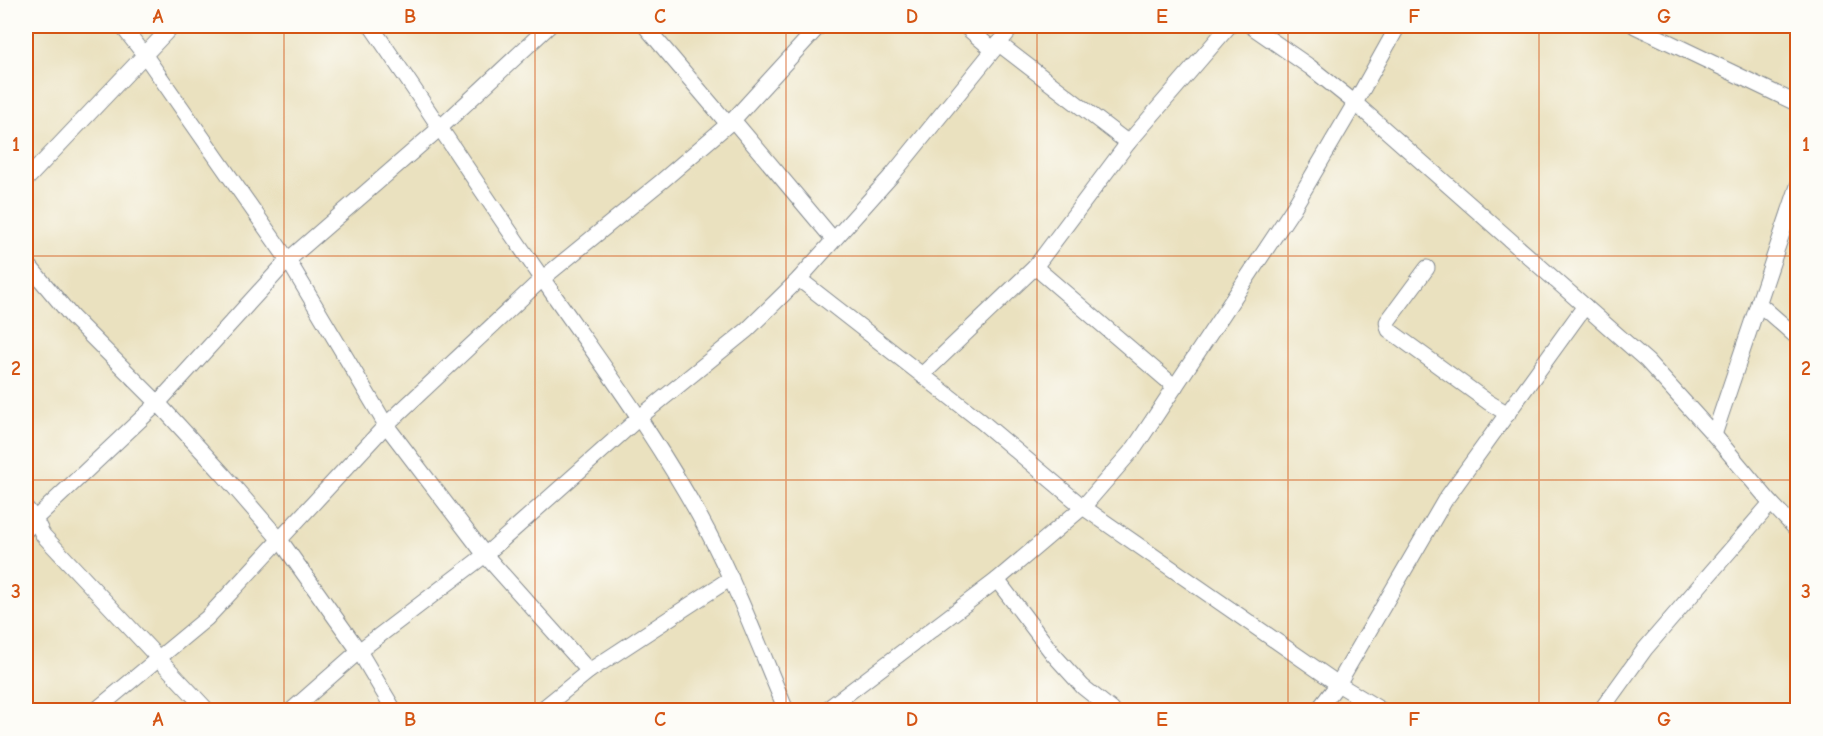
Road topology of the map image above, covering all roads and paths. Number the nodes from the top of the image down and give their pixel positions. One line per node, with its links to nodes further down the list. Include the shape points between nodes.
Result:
1 (122, 26): 14 (street)
2 (172, 26): 14 (street)
3 (371, 26): 18 (street)
4 (549, 26): 18 (street)
5 (645, 26): 17 (street)
6 (819, 26): 17 (street)
7 (965, 26): 13 (street)
8 (1013, 26): 13 (street)
9 (1229, 26): 19 (street)
10 (1251, 26): 15 (street)
11 (1398, 26): 15 (street)
12 (1635, 26): 16 (street)
13 (996, 46): 19 (street); 22 (street, via 893,174)
14 (144, 54): 20 (street); 23 (street)
15 (1356, 103): 30 (street); 33 (street, via 1294,207)
16 (1797, 104)
17 (730, 122): 22 (street); 27 (street)
18 (441, 127): 23 (street); 27 (street)
19 (1128, 143): 25 (street)
20 (26, 180)
21 (1796, 195): 29 (street)
22 (833, 239): 28 (street)
23 (288, 260): 34 (street); 37 (street)
24 (26, 262): 34 (street, via 72,317)
25 (1035, 267): 32 (street); 33 (street)
26 (1427, 268): 35 (street, via 1387,322 1389,330)
27 (542, 279): 36 (street); 37 (street)
28 (799, 279): 32 (street); 36 (street, via 747,330)
29 (1758, 303): 31 (street); 38 (street)
30 (1585, 306): 35 (street); 38 (street, via 1647,361)
31 (1797, 338)
32 (923, 374): 40 (street)
33 (1175, 387): 40 (street, via 1135,447)
34 (158, 404): 41 (street); 43 (street)
35 (1508, 414): 50 (street, via 1445,500)
36 (640, 417): 44 (street); 45 (street, via 708,531)
37 (386, 425): 43 (street); 44 (street)
38 (1714, 435): 39 (street)
39 (1771, 503): 42 (street); 61 (street, via 1646,649)
40 (1083, 507): 46 (street); 50 (street)
41 (29, 519): 48 (street)
42 (1797, 531)
43 (280, 540): 47 (street); 48 (street, via 207,618)
44 (485, 555): 47 (street); 49 (street)
45 (731, 578): 49 (street); 56 (street)
46 (997, 580): 57 (street); 58 (street, via 1053,654)
47 (359, 651): 53 (street); 54 (street)
48 (158, 660): 51 (street); 52 (street)
49 (589, 671): 55 (street)
50 (1338, 684): 59 (street); 60 (street)
51 (96, 711)
52 (207, 711)
53 (292, 711)
54 (394, 711)
55 (541, 711)
56 (786, 711)
57 (826, 711)
58 (1112, 711)
59 (1318, 711)
60 (1381, 711)
61 (1601, 711)

